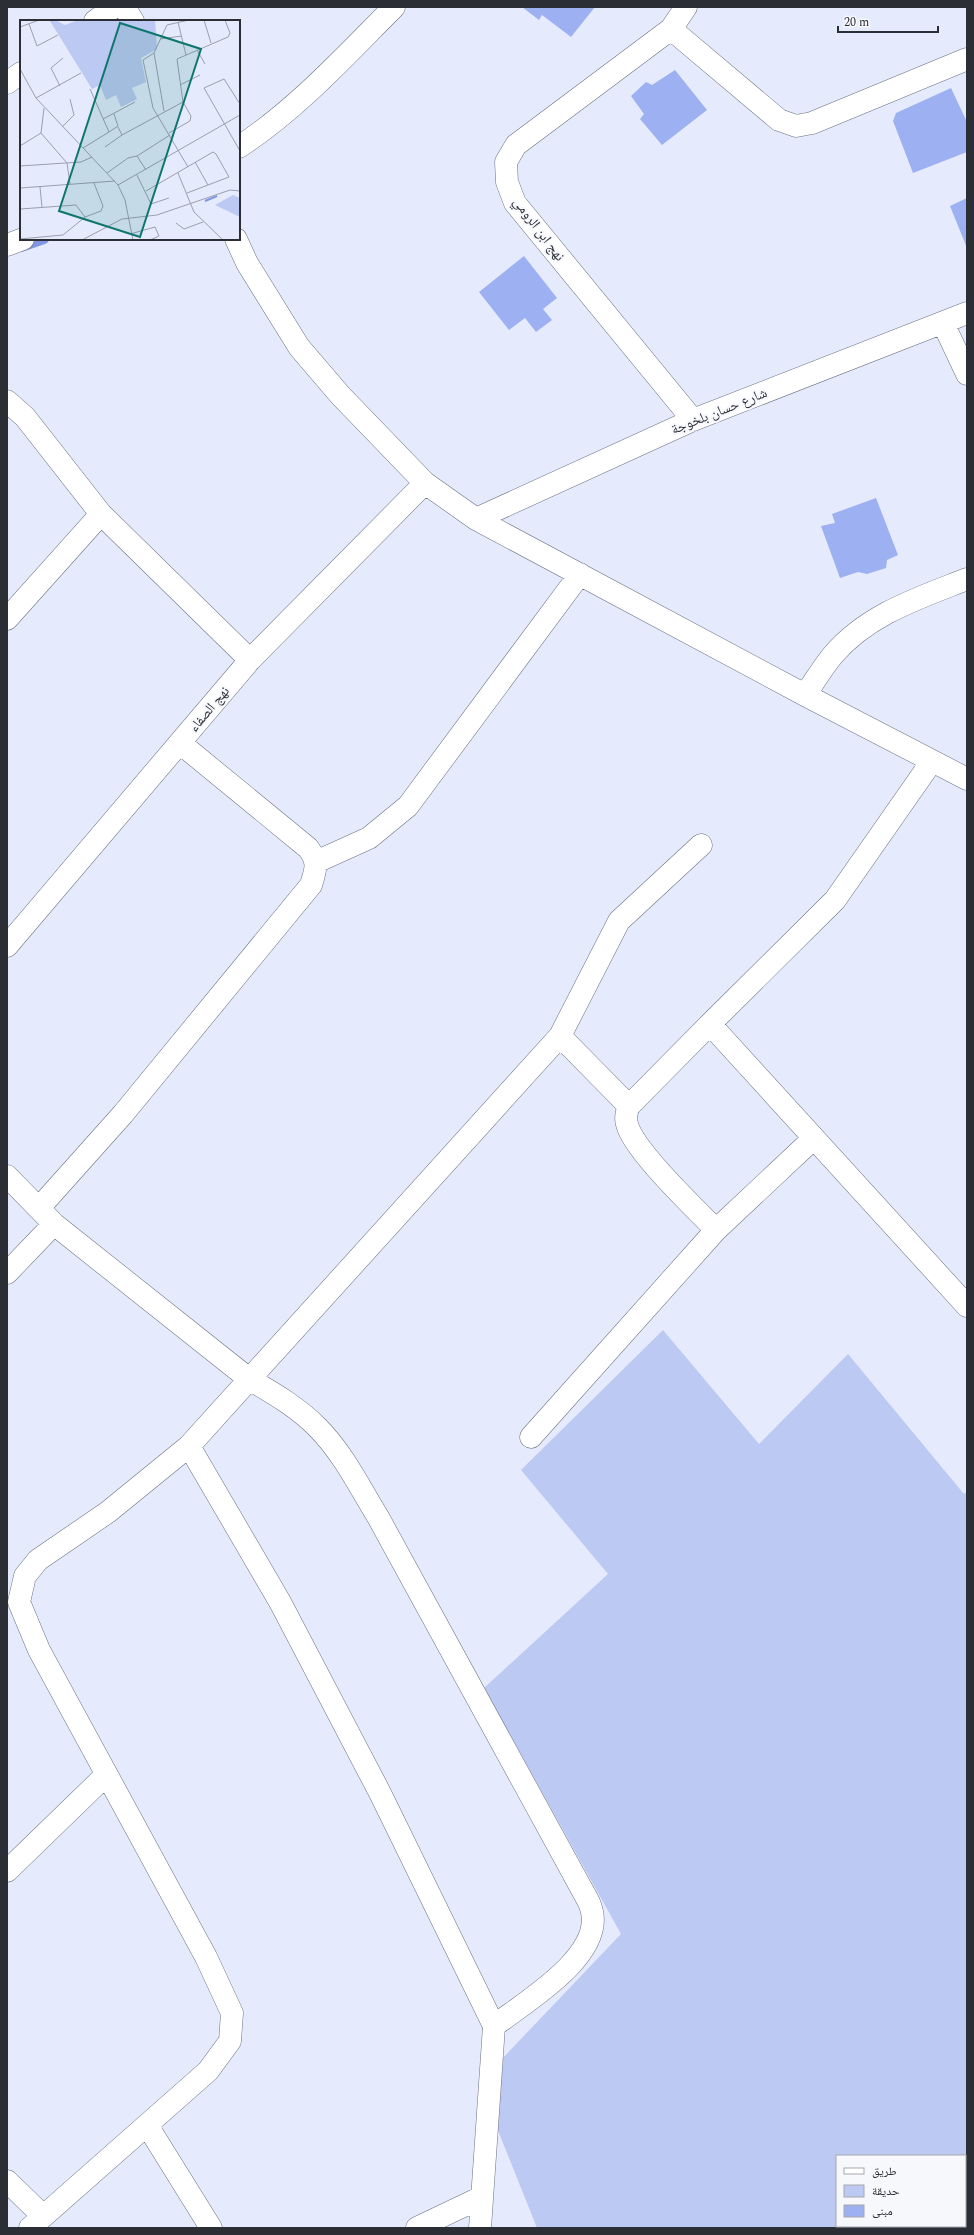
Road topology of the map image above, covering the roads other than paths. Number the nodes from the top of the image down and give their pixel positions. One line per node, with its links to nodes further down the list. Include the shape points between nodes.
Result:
1 (114, 7): 5 (street)
2 (124, 7): 6 (street)
3 (394, 7): 11 (street, via 327,74 258,134)
4 (686, 7): 7 (street, نهج ابن الرومي)
5 (95, 20)
6 (132, 20)
7 (670, 29): 8 (street, via 779,120 796,126 812,123); 19 (street, نهج ابن الرومي, via 516,145 506,162 507,182 515,203)
8 (967, 59)
9 (20, 74): 10 (street)
10 (7, 83)
11 (240, 146)
12 (20, 240): 14 (street)
13 (236, 240): 20 (street, via 247,263 299,347 340,395)
14 (7, 245)
15 (967, 313): 16 (street, شارع حسان بلخوجة)
16 (943, 323): 17 (street); 19 (street, شارع حسان بلخوجة)
17 (967, 374)
18 (7, 401): 21 (street, via 25,417)
19 (693, 420): 22 (street, شارع حسان بلخوجة)
20 (425, 483): 22 (street); 26 (street, نهج الصفاء)
21 (101, 514): 25 (street); 26 (street)
22 (476, 519): 23 (street)
23 (580, 574): 27 (street); 32 (street, via 408,806 369,838)
24 (967, 579): 27 (street, via 902,604 872,620 833,654)
25 (7, 619)
26 (250, 660): 28 (street, نهج الصفاء)
27 (805, 695): 29 (street)
28 (180, 743): 32 (street, via 308,848); 33 (street, نهج الصفاء)
29 (932, 761): 30 (street); 34 (street, via 835,900)
30 (967, 779)
31 (701, 845): 35 (street, via 619,921)
32 (316, 862): 39 (street, via 317,867 311,885 123,1114)
33 (7, 946)
34 (710, 1024): 36 (street); 37 (street)
35 (560, 1036): 36 (street); 44 (street)
36 (629, 1106): 41 (street, via 627,1126 633,1139)
37 (814, 1138): 41 (street); 43 (street)
38 (7, 1176): 39 (street)
39 (39, 1208): 40 (street)
40 (54, 1224): 42 (street); 44 (street)
41 (716, 1230): 45 (street)
42 (7, 1273)
43 (967, 1306)
44 (249, 1378): 46 (street); 50 (street, via 284,1400 319,1428 347,1466 378,1517 592,1912 592,1928 585,1948 568,1969)
45 (531, 1437)
46 (189, 1446): 47 (street, via 108,1512 38,1560 25,1576); 50 (street, via 280,1602 380,1793)
47 (13, 1598): 48 (street)
48 (106, 1775): 49 (street); 51 (street, via 206,1957 232,2013 230,2041 208,2071)
49 (7, 1871)
50 (494, 2026): 53 (street)
51 (147, 2125): 54 (street); 55 (street)
52 (7, 2181): 54 (street)
53 (482, 2197): 56 (street); 57 (street)
54 (37, 2222)
55 (211, 2228)
56 (418, 2228)
57 (480, 2228)

